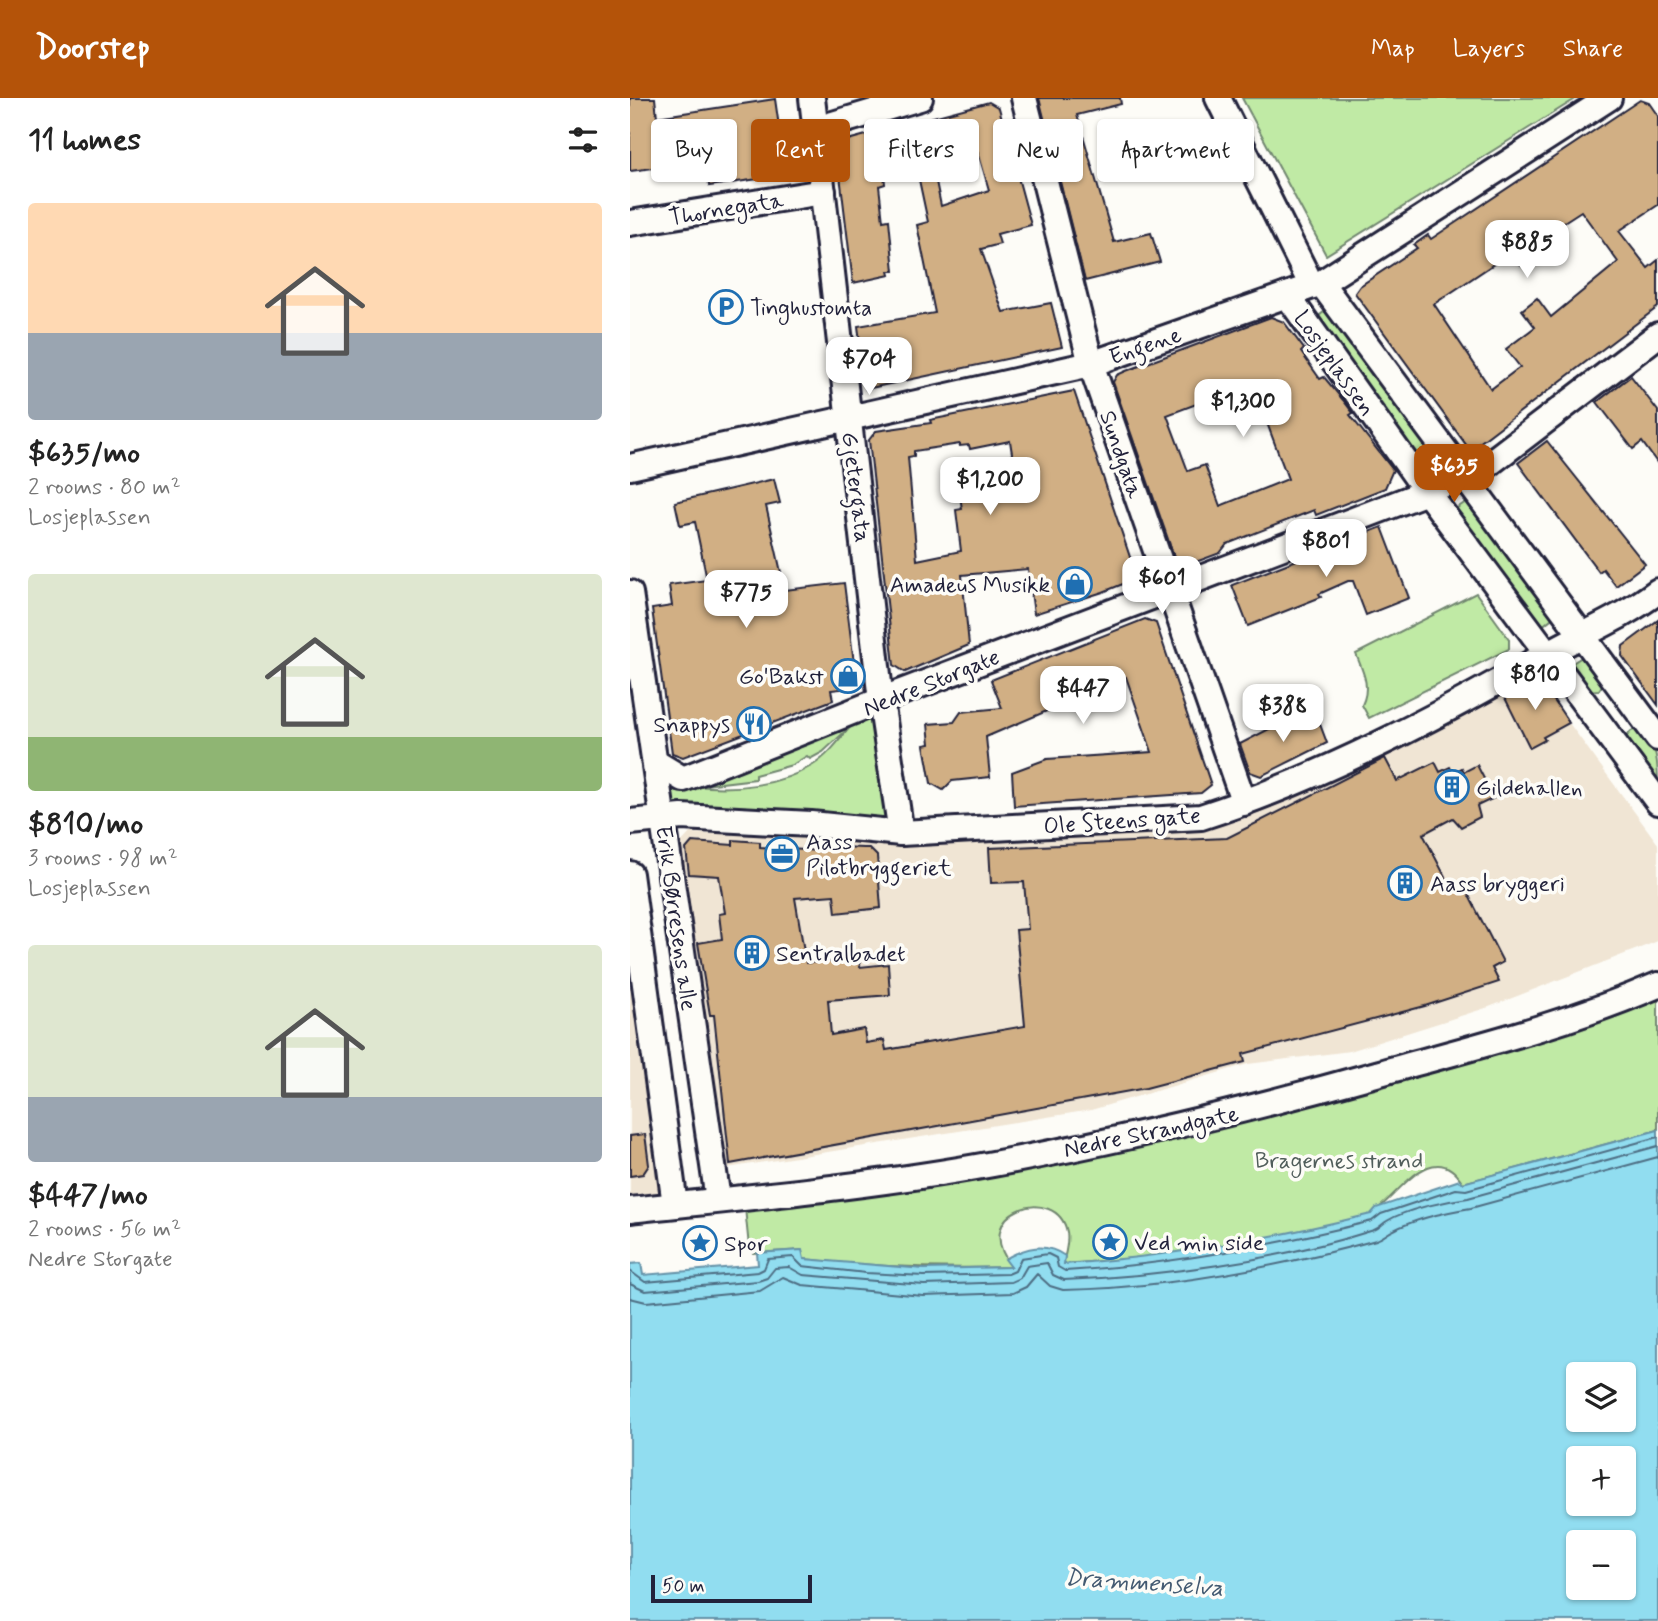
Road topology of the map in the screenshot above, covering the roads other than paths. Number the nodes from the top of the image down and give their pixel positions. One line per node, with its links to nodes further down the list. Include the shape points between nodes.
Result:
1 (812, 98): 6 (street, Gjetergata)
2 (920, 98): 7 (street)
3 (1024, 98): 14 (street, Sundgata)
4 (1218, 98): 11 (street, Losjeplassen)
5 (1609, 98): 11 (street, Engene)
6 (815, 119)
7 (850, 119)
8 (822, 182): 9 (street, Gjetergata)
9 (823, 192): 10 (street, Thornegata); 15 (street, Gjetergata)
10 (630, 223)
11 (1317, 284): 12 (street, Engene); 17 (street, Losjeplassen)
12 (1287, 295): 14 (street, Engene); 18 (street, Losjeplassen)
13 (1658, 335): 17 (street, Nedre Storgate, via 1486,466)
14 (1091, 364): 15 (street, Engene); 19 (street, Sundgata)
15 (848, 419): 16 (street, Engene); 25 (street, Gjetergata)
16 (630, 467)
17 (1462, 476): 18 (street, Nedre Storgate); 22 (street, Losjeplassen)
18 (1427, 492): 19 (street, Nedre Storgate); 24 (street, Losjeplassen)
19 (1168, 589): 25 (street, Nedre Storgate); 29 (street, Sundgata)
20 (1658, 592): 22 (street, Ole Steens gate)
21 (630, 593): 23 (street, Erik Børresens alle)
22 (1583, 635): 24 (street, Ole Steens gate); 26 (street, Losjeplassen)
23 (633, 636): 27 (street, Erik Børresens alle)
24 (1547, 654): 28 (street, Losjeplassen); 29 (street, Ole Steens gate, via 1362,752)
25 (881, 701): 27 (street, Nedre Storgate, via 683,779); 32 (street, Gjetergata)
26 (1658, 738)
27 (655, 762): 30 (street, Erik Børresens alle)
28 (1658, 802)
29 (1244, 803): 32 (street, Ole Steens gate, via 1201,817)
30 (662, 816): 31 (street, Ole Steens gate); 32 (street, Ole Steens gate); 35 (street, Erik Børresens alle)
31 (630, 822)
32 (901, 833)
33 (630, 874): 36 (street, Erik Børresens alle)
34 (1658, 985): 35 (street, Nedre Strandgate, via 1512,1037 1161,1131 897,1180)
35 (718, 1200): 36 (street, Nedre Strandgate)
36 (675, 1205): 37 (street, Nedre Strandgate)
37 (630, 1210)

